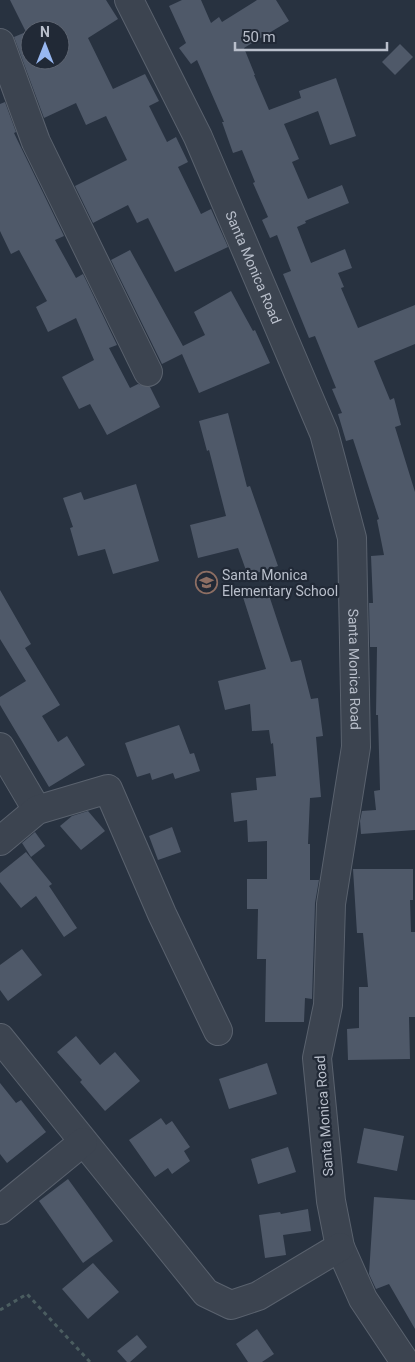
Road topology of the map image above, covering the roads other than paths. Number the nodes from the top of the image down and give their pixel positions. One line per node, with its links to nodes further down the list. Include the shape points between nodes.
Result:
1 (129, 0): 11 (street, Santa Monica Road, via 198,137 324,433 352,538 356,747 332,904 328,1005 317,1058)
2 (0, 44): 3 (street, via 36,142)
3 (148, 372)
4 (0, 747): 5 (street)
5 (37, 810): 6 (street); 7 (street, via 108,789 162,914)
6 (0, 841)
7 (218, 1031)
8 (0, 1038): 9 (street)
9 (83, 1142): 10 (street); 11 (street, via 206,1293 231,1305 258,1296)
10 (0, 1210)
11 (340, 1247): 12 (street, Santa Monica Road, via 363,1298)
12 (406, 1362)

